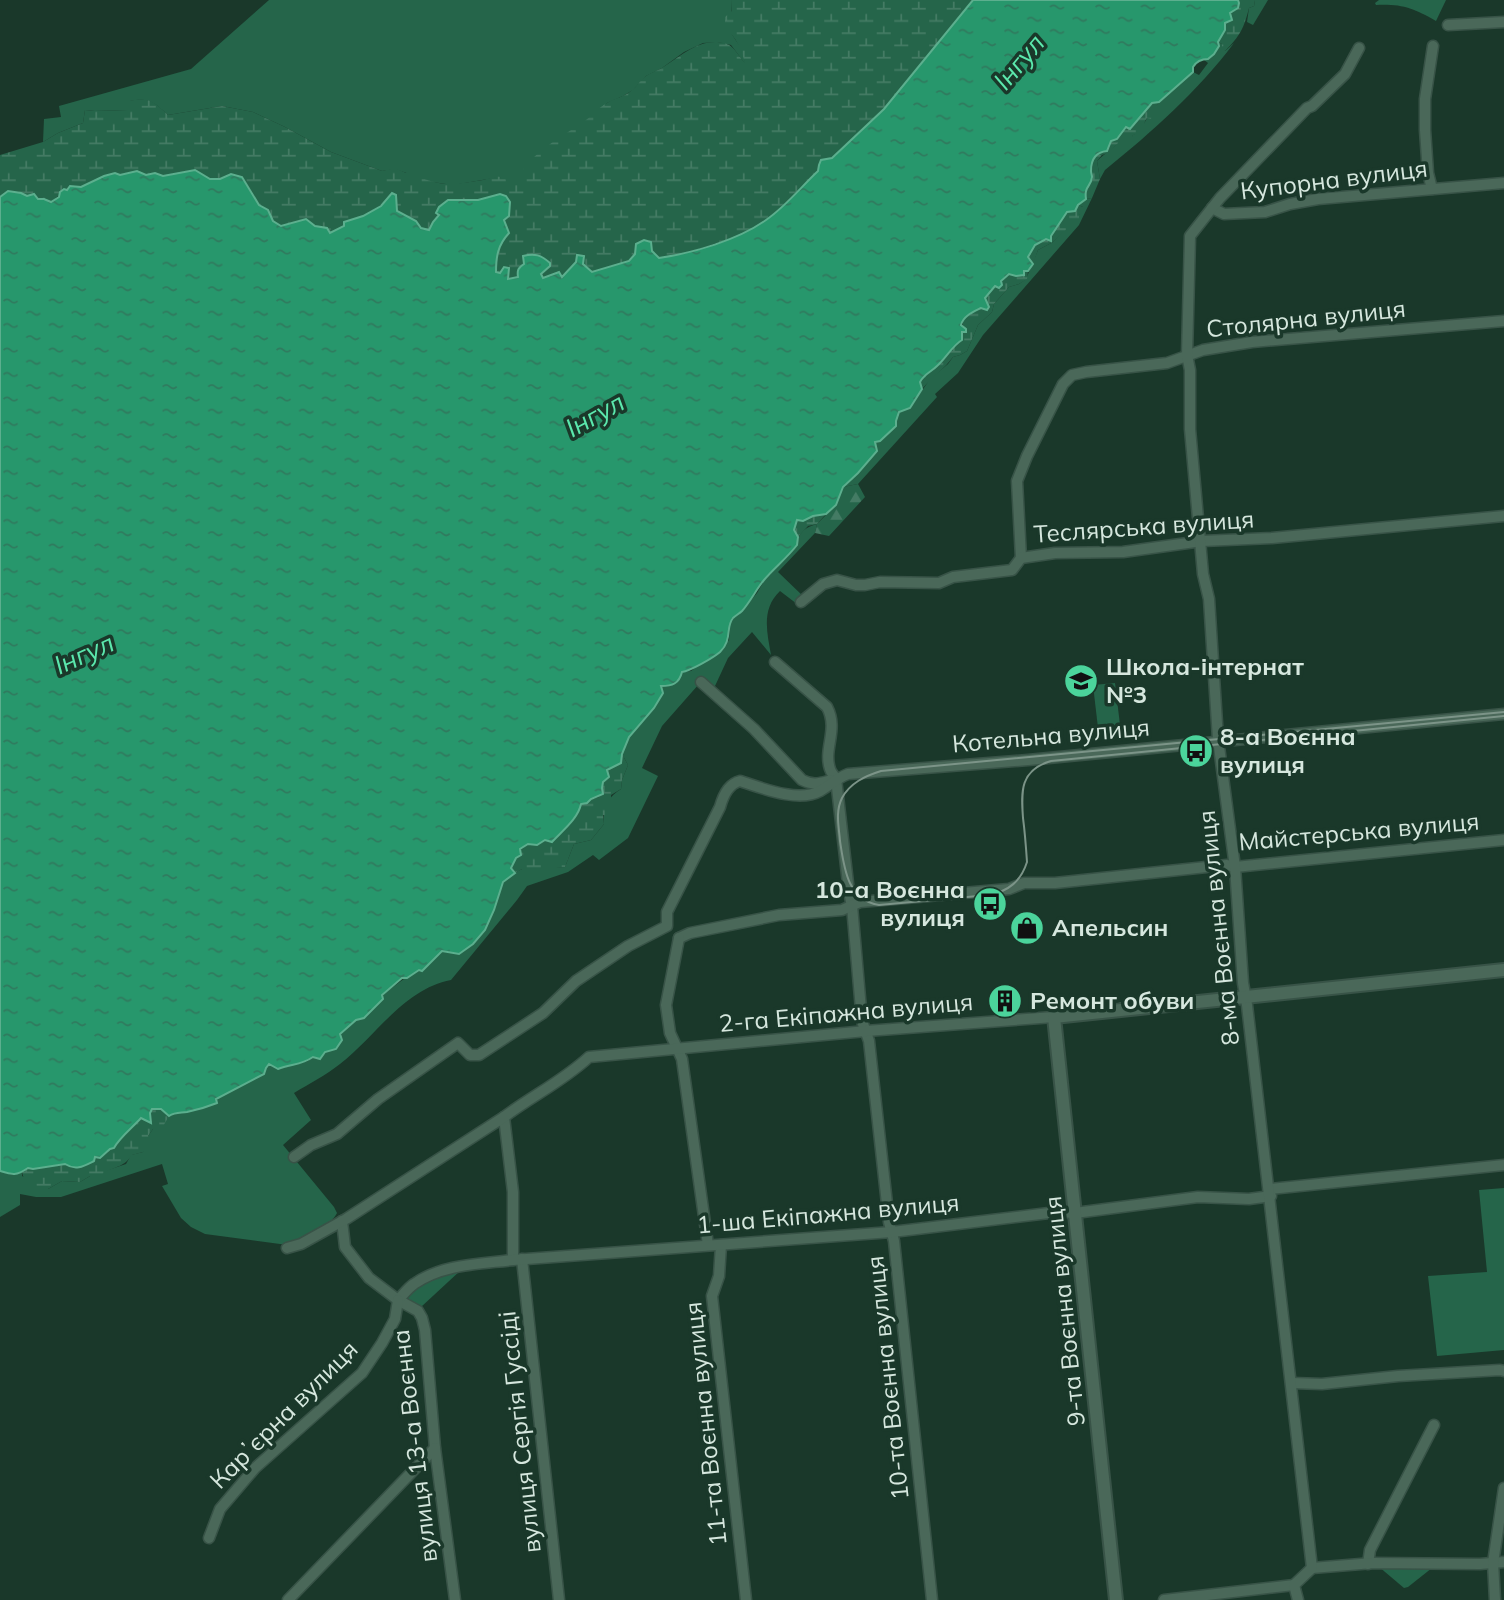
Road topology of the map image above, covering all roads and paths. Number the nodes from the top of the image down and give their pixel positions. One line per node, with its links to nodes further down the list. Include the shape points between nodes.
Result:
1 (1504, 22): 2 (street)
2 (1448, 26)
3 (1433, 46): 6 (street, via 1425,99)
4 (1359, 48): 7 (street, 8-ма Воєнна вулиця, via 1345,74)
5 (1504, 183): 6 (street, Купорна вулиця)
6 (1432, 189): 7 (street, Купорна вулиця, via 1318,199 1265,212 1224,214)
7 (1212, 208): 9 (street, 8-ма Воєнна вулиця, via 1190,236)
8 (1504, 321): 9 (street, Столярна вулиця, via 1252,342)
9 (1187, 355): 11 (street, 8-ма Воєнна вулиця); 12 (street, Столярна вулиця, via 1167,363 1072,375 1063,384 1017,481)
10 (1504, 516): 11 (street, Теслярська вулиця)
11 (1202, 541): 12 (street, Теслярська вулиця, via 1123,552 1055,552); 17 (street, 8-ма Воєнна вулиця)
12 (1021, 558): 13 (street, Теслярська вулиця, via 1012,570 939,583 865,586 837,580 823,584)
13 (801, 602)
14 (775, 662): 18 (street, 10-та Воєнна вулиця, via 827,707 833,724 830,769)
15 (701, 682): 18 (street, via 802,780 810,784)
16 (1504, 714): 17 (street, Котельна вулиця)
17 (1219, 741): 18 (street, Котельна вулиця, via 848,774); 20 (street, 8-ма Воєнна вулиця)
18 (836, 779): 21 (street, 10-та Воєнна вулиця); 22 (street, Котельна вулиця, via 811,795 784,794 735,782 723,795 667,912)
19 (1504, 840): 20 (street, Майстерська вулиця)
20 (1235, 867): 21 (street, Майстерська вулиця, via 1024,883 1009,889); 25 (street, 8-ма Воєнна вулиця)
21 (852, 906): 23 (street, Майстерська вулиця, via 779,915); 27 (street, 10-та Воєнна вулиця)
22 (667, 926): 23 (street); 30 (street, via 576,981 543,1013 479,1055 470,1055 458,1043 378,1098 337,1134)
23 (679, 938): 28 (street, via 666,1005)
24 (1504, 970): 25 (street, 2-га Екіпажна вулиця)
25 (1246, 996): 26 (street, 2-га Екіпажна вулиця); 32 (street, 8-ма Воєнна вулиця)
26 (1054, 1017): 27 (street, 2-га Екіпажна вулиця); 33 (street, 9-та Воєнна вулиця)
27 (866, 1031): 28 (street, 2-га Екіпажна вулиця); 35 (street, 10-та Воєнна вулиця)
28 (677, 1049): 29 (street, 2-га Екіпажна вулиця, via 589,1057); 36 (street)
29 (504, 1117): 34 (street, 2-га Екіпажна вулиця); 39 (street, вулиця Сергія Гуссіді)
30 (294, 1157)
31 (1504, 1165): 32 (street, 1-ша Екіпажна вулиця)
32 (1270, 1192): 33 (street, 1-ша Екіпажна вулиця, via 1249,1199 1198,1197); 42 (street, 8-ма Воєнна вулиця)
33 (1075, 1213): 35 (street, 1-ша Екіпажна вулиця); 56 (street, 9-та Воєнна вулиця)
34 (341, 1221): 38 (street, 2-га Екіпажна вулиця); 40 (street, via 345,1247 369,1278)
35 (892, 1232): 37 (street, 1-ша Екіпажна вулиця); 55 (street, 10-та Воєнна вулиця)
36 (708, 1245): 37 (street, 1-ша Екіпажна вулиця); 39 (street, 1-ша Екіпажна вулиця)
37 (721, 1245): 54 (street, 11-та Воєнна вулиця, via 712,1296)
38 (287, 1248)
39 (517, 1260): 40 (street, 1-ша Екіпажна вулиця, via 435,1273 413,1284); 53 (street, вулиця Сергія Гуссіді)
40 (398, 1300): 44 (street, вулиця 13-а Воєнна, via 422,1318); 46 (street, Карʼєрна вулиця, via 395,1319 362,1373 255,1468 220,1509)
41 (1502, 1371): 42 (street)
42 (1292, 1383): 49 (street, 8-ма Воєнна вулиця)
43 (1434, 1424): 48 (street, via 1370,1549)
44 (435, 1448): 51 (street); 52 (street, вулиця 13-а Воєнна)
45 (1504, 1488): 47 (street)
46 (209, 1538)
47 (1499, 1562): 48 (street); 59 (street)
48 (1367, 1564): 49 (street)
49 (1312, 1568): 50 (street)
50 (1294, 1585): 57 (street); 58 (street)
51 (288, 1600)
52 (455, 1600)
53 (559, 1600)
54 (746, 1600)
55 (932, 1600)
56 (1116, 1600)
57 (1164, 1600)
58 (1298, 1600)
59 (1495, 1600)

